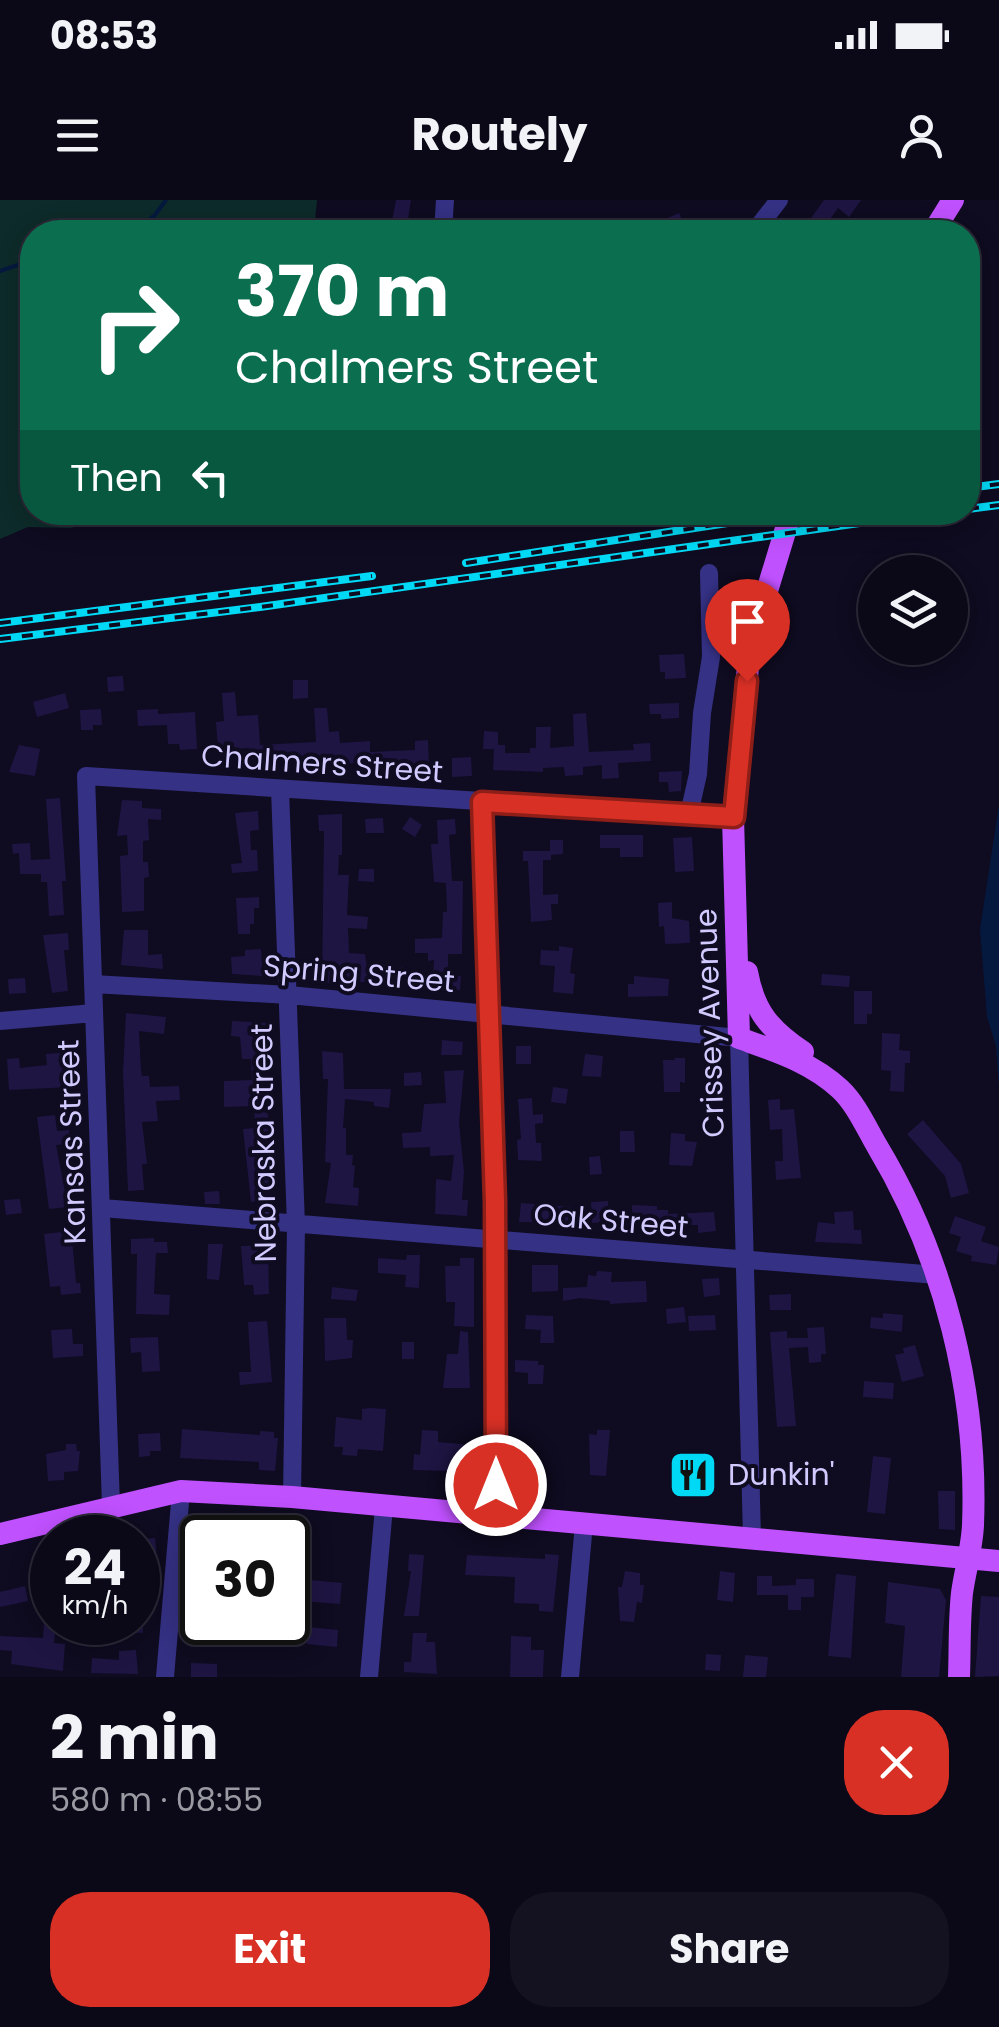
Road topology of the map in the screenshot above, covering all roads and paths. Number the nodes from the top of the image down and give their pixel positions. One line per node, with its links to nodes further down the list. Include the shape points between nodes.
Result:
1 (779, 200): 2 (street)
2 (763, 220)
3 (787, 525): 9 (main road, Crissey Avenue, via 750,646)
4 (709, 574): 8 (street, via 711,657)
5 (86, 776): 6 (street, Chalmers Street); 11 (street, Kansas Street)
6 (280, 788): 7 (street, Chalmers Street); 12 (street, Nebraska Street)
7 (482, 802): 8 (street, Chalmers Street); 14 (street)
8 (689, 814): 9 (street, Chalmers Street)
9 (734, 817): 10 (main road, Crissey Avenue)
10 (736, 898): 16 (main road, Crissey Avenue); 17 (main road, via 754,1003 775,1033 816,1060)
11 (93, 984): 12 (street, Spring Street); 13 (street, Kansas Street)
12 (288, 996): 14 (street, Spring Street); 19 (street, Nebraska Street)
13 (94, 1012): 15 (street); 18 (street, Kansas Street)
14 (490, 1013): 16 (street, Spring Street); 20 (street)
15 (0, 1021)
16 (738, 1038): 17 (main road, via 800,1060); 21 (street, Crissey Avenue)
17 (840, 1090): 22 (main road, via 902,1190)
18 (102, 1208): 19 (street, Oak Street); 25 (street, Kansas Street)
19 (296, 1225): 20 (street, Oak Street); 24 (street, Nebraska Street)
20 (496, 1238): 21 (street, Oak Street); 27 (street)
21 (747, 1260): 22 (street, Oak Street); 30 (street, Crissey Avenue)
22 (937, 1275): 31 (main road, via 967,1412 973,1530)
23 (181, 1491): 24 (main road); 25 (main road); 33 (street)
24 (292, 1497): 26 (main road)
25 (111, 1506): 29 (main road)
26 (384, 1507): 27 (main road); 34 (street)
27 (497, 1517): 28 (main road)
28 (584, 1524): 30 (main road); 35 (street)
29 (0, 1534)
30 (752, 1538): 31 (main road)
31 (967, 1558): 32 (main road); 36 (main road)
32 (999, 1561)
33 (165, 1677)
34 (369, 1677)
35 (570, 1677)
36 (959, 1677)

